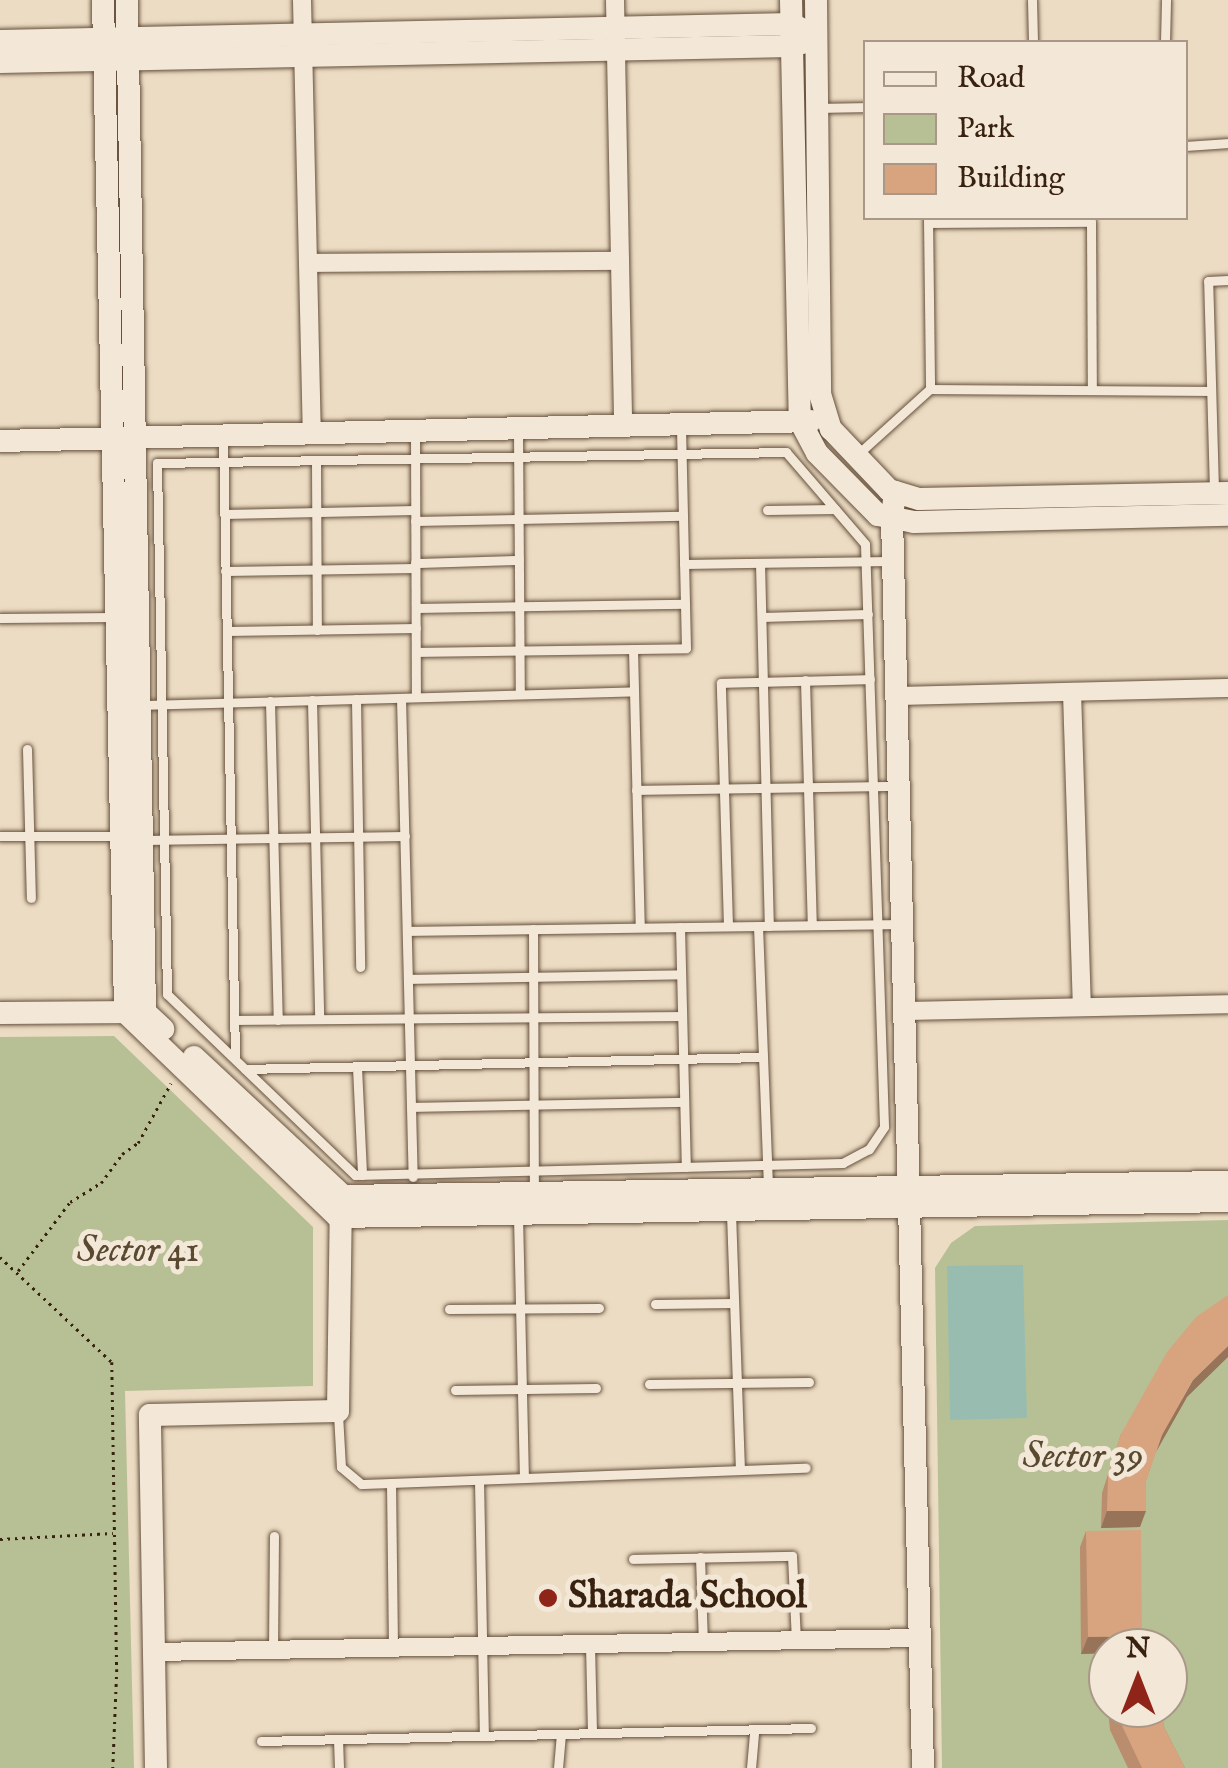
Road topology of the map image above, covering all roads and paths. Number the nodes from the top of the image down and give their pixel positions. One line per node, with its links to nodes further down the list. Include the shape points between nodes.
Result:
1 (103, 0): 15 (street)
2 (127, 0): 15 (street)
3 (302, 0): 14 (street)
4 (615, 0): 10 (street)
5 (816, 0): 9 (street)
6 (1032, 0): 12 (lane)
7 (1166, 0): 13 (lane)
8 (792, 23): 9 (street); 10 (street); 30 (street)
9 (817, 37): 17 (street)
10 (616, 39): 14 (street); 23 (street)
11 (0, 40): 15 (street)
12 (1033, 40)
13 (1165, 40)
14 (303, 45): 15 (street); 24 (street)
15 (116, 49): 16 (street); 37 (street)
16 (0, 62)
17 (817, 108): 18 (lane); 29 (street, via 820,394)
18 (863, 108)
19 (1228, 142): 20 (lane)
20 (1188, 146)
21 (930, 220): 22 (lane); 26 (lane)
22 (1093, 220): 27 (lane)
23 (620, 261): 24 (street); 32 (street)
24 (308, 263): 35 (street)
25 (1228, 280): 28 (lane, via 1208,282)
26 (930, 389): 27 (lane); 41 (lane)
27 (1092, 390): 28 (lane)
28 (1211, 391): 46 (lane)
29 (828, 420): 30 (street); 41 (street)
30 (800, 422): 31 (street); 54 (street, via 829,465 878,515)
31 (680, 426): 32 (street); 39 (lane)
32 (623, 427): 33 (street)
33 (518, 430): 34 (street); 40 (lane)
34 (415, 434): 35 (street); 42 (lane)
35 (312, 436): 36 (street)
36 (223, 437): 37 (street); 44 (lane)
37 (124, 439): 38 (street); 68 (street); 91 (street)
38 (0, 441)
39 (681, 454): 40 (lane); 47 (lane, via 786,452); 53 (lane)
40 (518, 457): 42 (lane); 55 (lane)
41 (856, 457): 45 (street)
42 (415, 459): 43 (lane); 51 (lane)
43 (316, 460): 44 (lane); 49 (lane)
44 (223, 462): 50 (lane); 91 (lane, via 158,463)
45 (896, 492): 46 (street, via 919,499); 54 (street)
46 (1221, 493)
47 (834, 509): 48 (lane); 58 (lane, via 866,544)
48 (767, 510)
49 (317, 512): 50 (lane); 51 (lane); 62 (lane)
50 (224, 514): 63 (lane)
51 (415, 515): 55 (lane); 61 (lane)
52 (1228, 515): 54 (street)
53 (683, 516): 55 (lane); 60 (lane)
54 (892, 518): 57 (street)
55 (519, 519): 56 (lane)
56 (519, 560): 61 (lane); 65 (lane)
57 (893, 561): 58 (lane); 84 (street)
58 (866, 562): 59 (lane); 67 (lane)
59 (760, 563): 60 (lane); 69 (lane)
60 (684, 564): 64 (lane)
61 (415, 566): 62 (lane); 66 (lane)
62 (317, 570): 63 (lane); 72 (lane)
63 (226, 571): 73 (lane)
64 (685, 604): 65 (lane); 74 (lane, via 686,648)
65 (520, 606): 66 (lane); 75 (lane)
66 (416, 608): 71 (lane)
67 (868, 614): 69 (lane); 77 (lane)
68 (117, 617): 70 (lane); 104 (street)
69 (762, 617): 79 (lane)
70 (0, 618)
71 (416, 628): 72 (lane); 76 (lane)
72 (318, 630): 73 (lane)
73 (226, 631): 90 (lane)
74 (633, 649): 75 (lane); 81 (lane)
75 (520, 650): 76 (lane); 83 (lane)
76 (416, 652): 85 (lane)
77 (870, 678): 78 (lane); 93 (lane)
78 (805, 680): 79 (lane); 97 (lane)
79 (763, 682): 95 (lane, via 721,682); 96 (lane)
80 (1228, 688): 82 (street)
81 (634, 691): 83 (lane); 98 (lane)
82 (1072, 692): 84 (street); 122 (street)
83 (520, 694): 85 (lane)
84 (896, 696): 94 (street)
85 (416, 697): 86 (lane)
86 (401, 698): 87 (lane); 102 (lane)
87 (356, 699): 88 (lane); 101 (lane)
88 (312, 700): 89 (lane); 103 (lane)
89 (270, 701): 90 (lane); 106 (lane)
90 (228, 702): 91 (lane); 105 (lane)
91 (151, 704): 104 (street)
92 (26, 749): 100 (lane)
93 (873, 786): 94 (lane); 97 (lane); 108 (lane)
94 (899, 786): 109 (street)
95 (724, 788): 96 (lane); 98 (lane); 111 (lane)
96 (766, 788): 97 (lane); 112 (lane)
97 (808, 788): 110 (lane)
98 (636, 790): 114 (lane)
99 (0, 836): 100 (lane)
100 (29, 836): 104 (lane); 107 (lane)
101 (358, 836): 102 (lane); 103 (lane); 117 (lane)
102 (404, 836): 116 (lane)
103 (315, 837): 106 (lane); 131 (lane)
104 (142, 838): 105 (lane); 123 (street); 133 (lane, via 167,994)
105 (231, 838): 106 (lane); 129 (lane)
106 (274, 838): 130 (lane)
107 (32, 898)
108 (878, 924): 109 (lane); 110 (lane); 143 (lane, via 884,1127 869,1150 842,1162)
109 (902, 924): 124 (street)
110 (812, 925): 112 (lane)
111 (728, 926): 112 (lane); 113 (lane)
112 (763, 926): 132 (lane)
113 (680, 927): 114 (lane); 118 (lane)
114 (640, 928): 115 (lane)
115 (533, 929): 116 (lane); 119 (lane)
116 (407, 930): 120 (lane)
117 (360, 967)
118 (681, 974): 119 (lane); 126 (lane)
119 (533, 976): 120 (lane); 127 (lane)
120 (408, 979): 128 (lane)
121 (1228, 1004): 122 (street)
122 (1082, 1008): 124 (street)
123 (135, 1012): 125 (street); 136 (street); 152 (street)
124 (904, 1012): 150 (street)
125 (0, 1014)
126 (682, 1016): 127 (lane); 134 (lane)
127 (534, 1017): 128 (lane); 135 (lane)
128 (409, 1018): 131 (lane); 137 (lane)
129 (234, 1020): 130 (lane); 133 (lane)
130 (278, 1020): 131 (lane)
131 (319, 1020)
132 (763, 1058): 134 (lane); 143 (lane)
133 (235, 1060): 139 (lane)
134 (683, 1060): 135 (lane); 140 (lane)
135 (534, 1063): 137 (lane); 141 (lane)
136 (180, 1065): 152 (street); 156 (path, via 138,1143 101,1182 70,1202)
137 (410, 1066): 138 (lane); 142 (lane)
138 (357, 1067): 139 (lane); 145 (lane)
139 (245, 1068): 145 (lane)
140 (684, 1102): 141 (lane); 144 (lane)
141 (534, 1105): 142 (lane); 146 (lane)
142 (412, 1107): 148 (lane)
143 (767, 1164): 144 (lane); 149 (lane)
144 (686, 1166): 146 (lane)
145 (362, 1175): 148 (lane)
146 (534, 1182): 148 (street); 149 (street)
147 (1228, 1182): 150 (street)
148 (414, 1184): 152 (street)
149 (768, 1190): 150 (street)
150 (909, 1197): 151 (street); 153 (street); 179 (street)
151 (1228, 1201)
152 (340, 1206): 154 (street); 168 (street)
153 (731, 1210): 154 (street); 157 (lane)
154 (518, 1214): 159 (lane)
155 (1, 1259): 156 (path)
156 (16, 1272): 174 (path, via 112,1362)
157 (734, 1303): 158 (lane); 162 (lane)
158 (655, 1304)
159 (520, 1308): 160 (lane); 161 (lane); 166 (lane)
160 (599, 1308)
161 (449, 1310)
162 (736, 1382): 163 (lane); 164 (lane); 170 (lane)
163 (809, 1382)
164 (649, 1384)
165 (596, 1388): 166 (lane)
166 (522, 1389): 167 (lane); 171 (lane)
167 (455, 1390)
168 (338, 1411): 173 (lane, via 341,1467 361,1484); 186 (street, via 150,1415)
169 (806, 1468): 170 (lane)
170 (740, 1470): 171 (lane)
171 (524, 1478): 172 (lane)
172 (480, 1480): 173 (lane); 183 (lane)
173 (391, 1483): 184 (lane)
174 (115, 1533): 176 (path); 194 (path)
175 (274, 1536): 185 (lane)
176 (0, 1539)
177 (700, 1558): 178 (lane); 180 (lane, via 792,1556); 181 (lane)
178 (633, 1559)
179 (920, 1638): 180 (street); 199 (street)
180 (796, 1640): 181 (street)
181 (703, 1642): 182 (street)
182 (590, 1644): 183 (street); 189 (lane)
183 (482, 1646): 184 (street); 191 (lane)
184 (393, 1648): 185 (street)
185 (274, 1650): 186 (street)
186 (154, 1652): 195 (street)
187 (811, 1728): 188 (lane)
188 (754, 1730): 189 (lane); 198 (lane)
189 (592, 1733): 190 (lane)
190 (561, 1734): 191 (lane); 197 (lane)
191 (484, 1736): 192 (lane)
192 (338, 1739): 193 (lane); 196 (lane)
193 (261, 1741)
194 (113, 1768)
195 (156, 1768)
196 (338, 1768)
197 (558, 1768)
198 (751, 1768)
199 (923, 1768)

